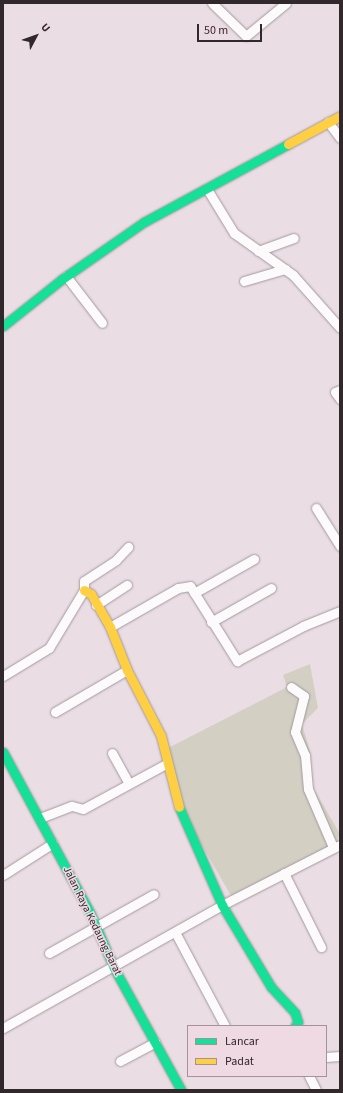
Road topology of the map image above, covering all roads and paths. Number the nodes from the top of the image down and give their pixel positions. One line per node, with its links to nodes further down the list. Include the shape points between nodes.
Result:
1 (226, 3): 3 (street)
2 (286, 3): 3 (street, via 248,35)
3 (216, 6)
4 (340, 116): 5 (street)
5 (328, 122): 6 (street); 7 (street)
6 (340, 138)
7 (207, 188): 9 (street, via 234,233); 11 (street, via 144,222)
8 (294, 238): 9 (street)
9 (258, 251): 10 (street)
10 (285, 269): 12 (street); 15 (street)
11 (66, 276): 13 (street); 14 (street)
12 (244, 281)
13 (102, 323)
14 (3, 326)
15 (340, 328)
16 (340, 390): 17 (street, via 335,392)
17 (340, 399)
18 (316, 508): 19 (street)
19 (340, 546)
20 (128, 547): 24 (street, via 116,560 84,580)
21 (254, 559): 25 (street)
22 (127, 585): 26 (street)
23 (271, 588): 28 (street)
24 (84, 590): 26 (street); 31 (street, via 49,648)
25 (194, 593): 28 (street); 29 (street, via 190,586 178,588)
26 (96, 605): 29 (street)
27 (340, 611): 28 (street, via 303,626 237,661)
28 (211, 622)
29 (110, 627): 30 (street)
30 (127, 670): 33 (street); 36 (street, via 161,736)
31 (3, 676)
32 (291, 687): 40 (street, via 304,696 295,732 305,755 308,789)
33 (55, 712)
34 (3, 752): 38 (street, Jalan Raya Kedaung Barat)
35 (112, 753): 37 (street)
36 (166, 764): 37 (street); 44 (street, via 179,809)
37 (129, 784): 38 (street, via 84,809 72,806)
38 (40, 818): 39 (street, Jalan Raya Kedaung Barat)
39 (53, 843): 42 (street); 45 (street, Jalan Raya Kedaung Barat)
40 (336, 846): 41 (street)
41 (284, 873): 44 (street); 47 (street)
42 (3, 875)
43 (154, 894): 45 (street)
44 (222, 905): 46 (street); 51 (street, via 271,987 295,1013 298,1022)
45 (95, 926): 48 (street); 49 (street, Jalan Raya Kedaung Barat)
46 (175, 932): 49 (street); 50 (street)
47 (321, 947)
48 (49, 953)
49 (114, 968): 52 (street); 53 (street, Jalan Raya Kedaung Barat)
50 (224, 1025)
51 (296, 1025)
52 (3, 1028)
53 (155, 1042): 56 (street); 58 (street, Jalan Raya Kedaung Barat)
54 (340, 1056): 55 (street)
55 (327, 1057)
56 (120, 1061)
57 (310, 1077): 59 (street)
58 (182, 1090)
59 (316, 1090)

